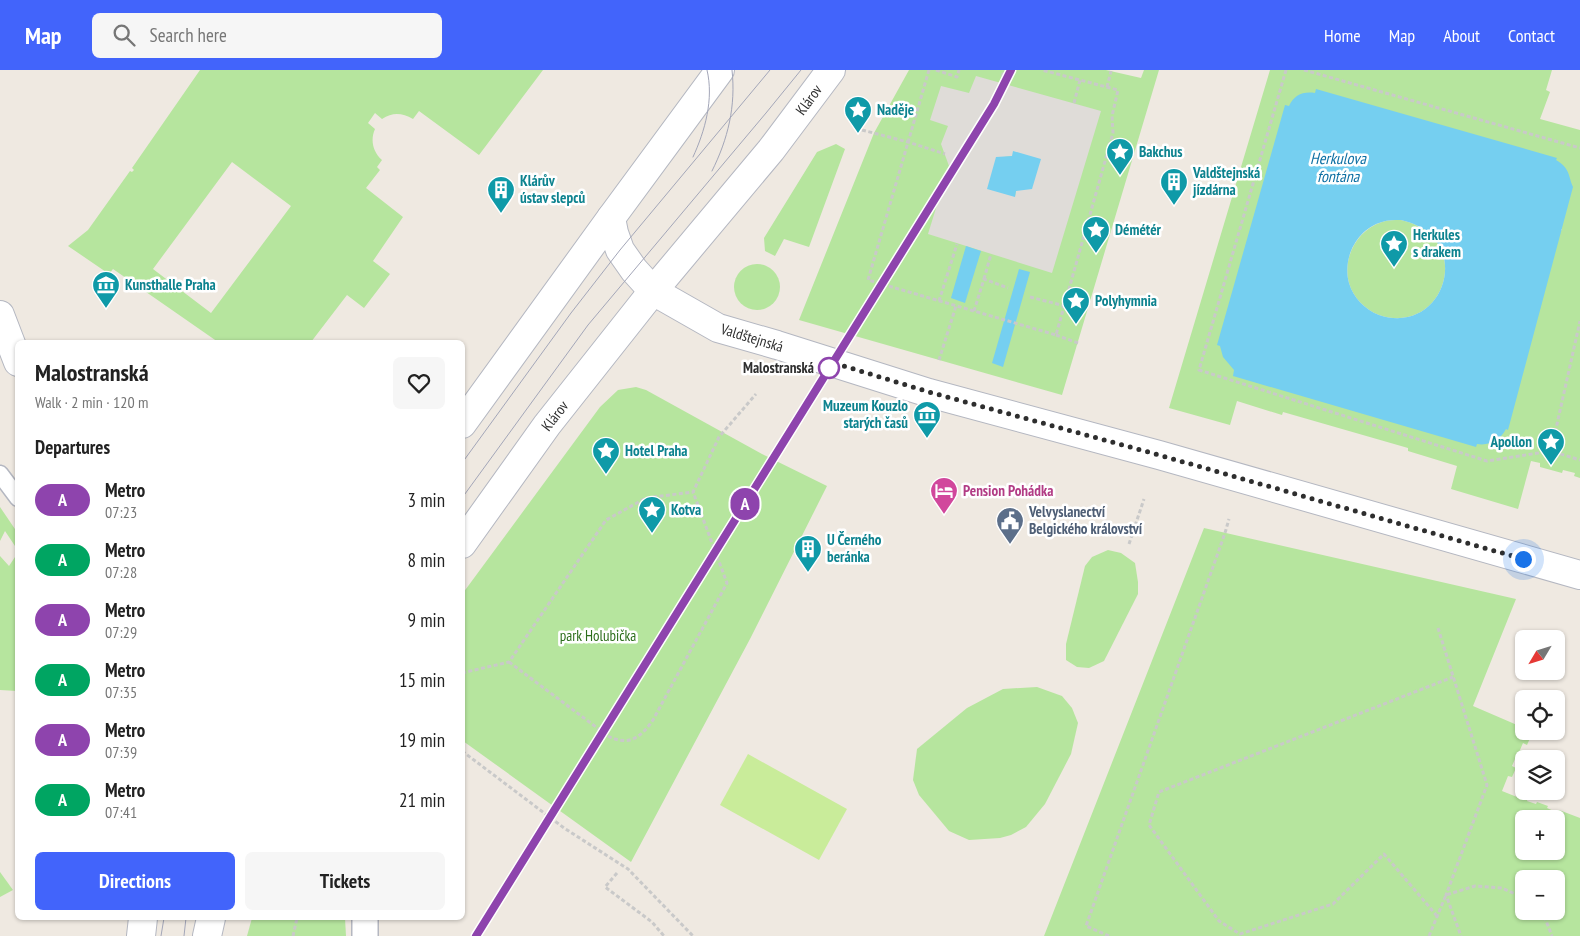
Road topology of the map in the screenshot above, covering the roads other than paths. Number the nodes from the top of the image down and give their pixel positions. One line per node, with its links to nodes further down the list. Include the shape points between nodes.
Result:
1 (720, 70): 3 (main road)
2 (830, 70): 4 (main road, Klárov, via 771,150)
3 (611, 218): 4 (main road, via 620,250); 7 (main road)
4 (653, 291): 10 (main road, Klárov, via 547,425); 11 (main road, Valdštejnská, via 718,328 929,392)
5 (0, 315): 6 (main road)
6 (15, 354)
7 (465, 420)
8 (0, 474): 9 (lane)
9 (15, 494)
10 (465, 540)
11 (1580, 575)
12 (143, 920): 15 (main road)
13 (211, 920): 16 (main road)
14 (365, 920): 17 (street)
15 (141, 936)
16 (207, 936)
17 (365, 936)

